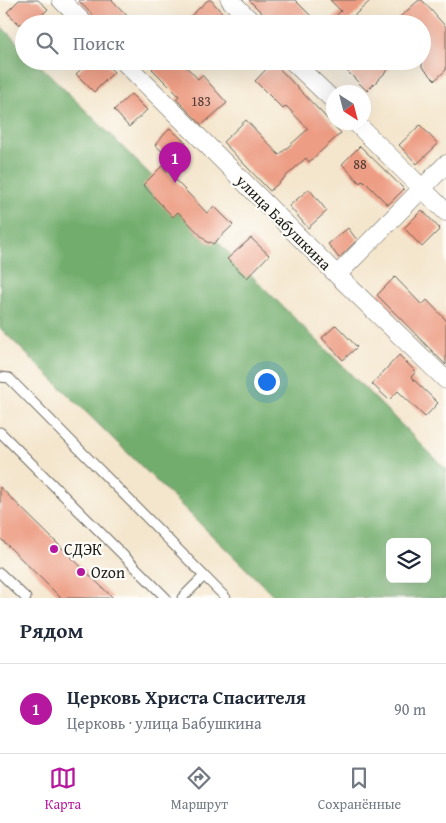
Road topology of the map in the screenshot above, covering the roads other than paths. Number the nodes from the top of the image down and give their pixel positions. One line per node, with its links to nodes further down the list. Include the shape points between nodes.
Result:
1 (61, 0): 3 (street)
2 (230, 0): 4 (street)
3 (76, 15)
4 (245, 15)
5 (132, 70): 12 (street, улица Бабушкина)
6 (301, 70): 7 (street)
7 (326, 93)
8 (363, 130): 10 (street)
9 (446, 164): 10 (street)
10 (421, 188): 11 (street); 12 (street)
11 (446, 212)
12 (337, 275): 14 (street, улица Бабушкина)
13 (0, 376): 17 (lane, via 8,378)
14 (446, 380)
15 (0, 432): 19 (lane)
16 (0, 573): 18 (lane)
17 (204, 576): 20 (lane); 21 (lane)
18 (26, 598)
19 (166, 598)
20 (182, 598)
21 (226, 598)

